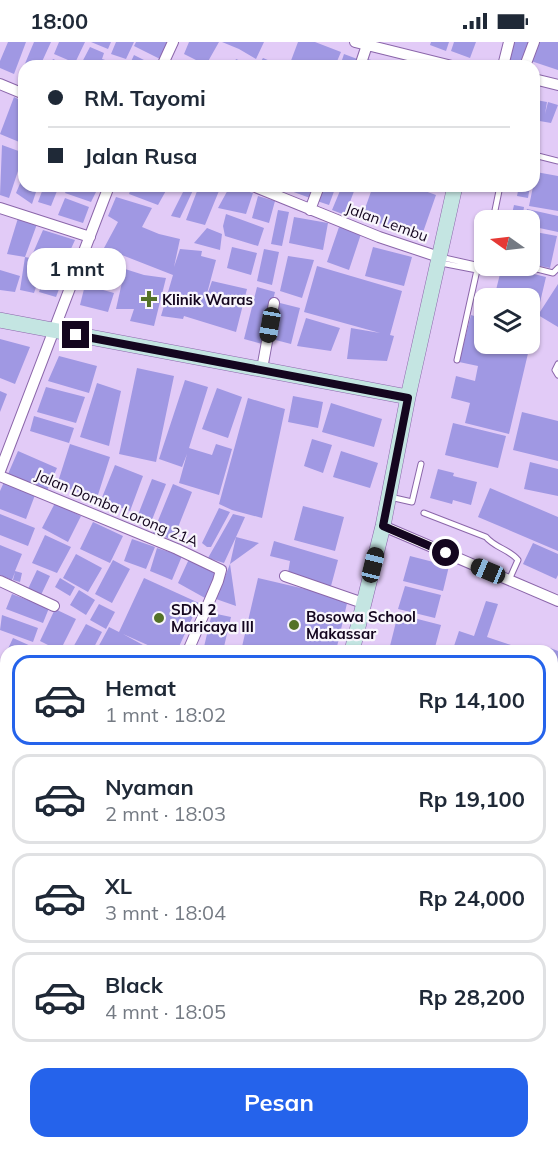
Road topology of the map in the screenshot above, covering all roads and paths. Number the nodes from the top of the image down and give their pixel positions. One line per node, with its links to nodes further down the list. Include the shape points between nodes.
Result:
1 (173, 42): 7 (street)
2 (355, 42): 5 (street)
3 (509, 42): 10 (street)
4 (534, 42): 11 (street)
5 (367, 45): 6 (street); 8 (street)
6 (381, 45): 9 (street)
7 (165, 60)
8 (362, 60)
9 (424, 60)
10 (504, 60)
11 (527, 60)
12 (540, 80): 14 (street)
13 (0, 84): 15 (street)
14 (558, 85)
15 (18, 92)
16 (540, 156): 17 (lane)
17 (558, 161)
18 (107, 192): 26 (street)
19 (267, 192): 24 (street, Jalan Lembu)
20 (317, 192): 24 (street)
21 (453, 192): 27 (main road)
22 (499, 192): 25 (lane)
23 (0, 208): 26 (street)
24 (310, 210): 27 (street, Jalan Lembu)
25 (495, 210)
26 (90, 237): 34 (street)
27 (438, 259): 28 (lane); 39 (main road)
28 (474, 267)
29 (558, 268): 30 (lane, via 553,273)
30 (540, 270)
31 (477, 276): 35 (lane)
32 (274, 303): 37 (street)
33 (0, 320): 34 (main road)
34 (53, 330): 37 (main road); 41 (street)
35 (457, 360)
36 (558, 364): 38 (lane)
37 (262, 369): 39 (main road)
38 (558, 375)
39 (408, 398): 43 (main road)
40 (420, 464): 43 (lane, via 412,502)
41 (0, 471)
42 (0, 476): 52 (street, Jalan Domba Lorong 21A, via 221,570)
43 (389, 497): 45 (main road)
44 (424, 513): 47 (lane, via 486,537 492,545 514,555 518,560)
45 (383, 526): 47 (street); 50 (main road)
46 (285, 576): 50 (street)
47 (509, 580): 49 (street)
48 (0, 581): 51 (street)
49 (558, 602)
50 (363, 603): 53 (main road)
51 (54, 606)
52 (191, 645)
53 (353, 645)

